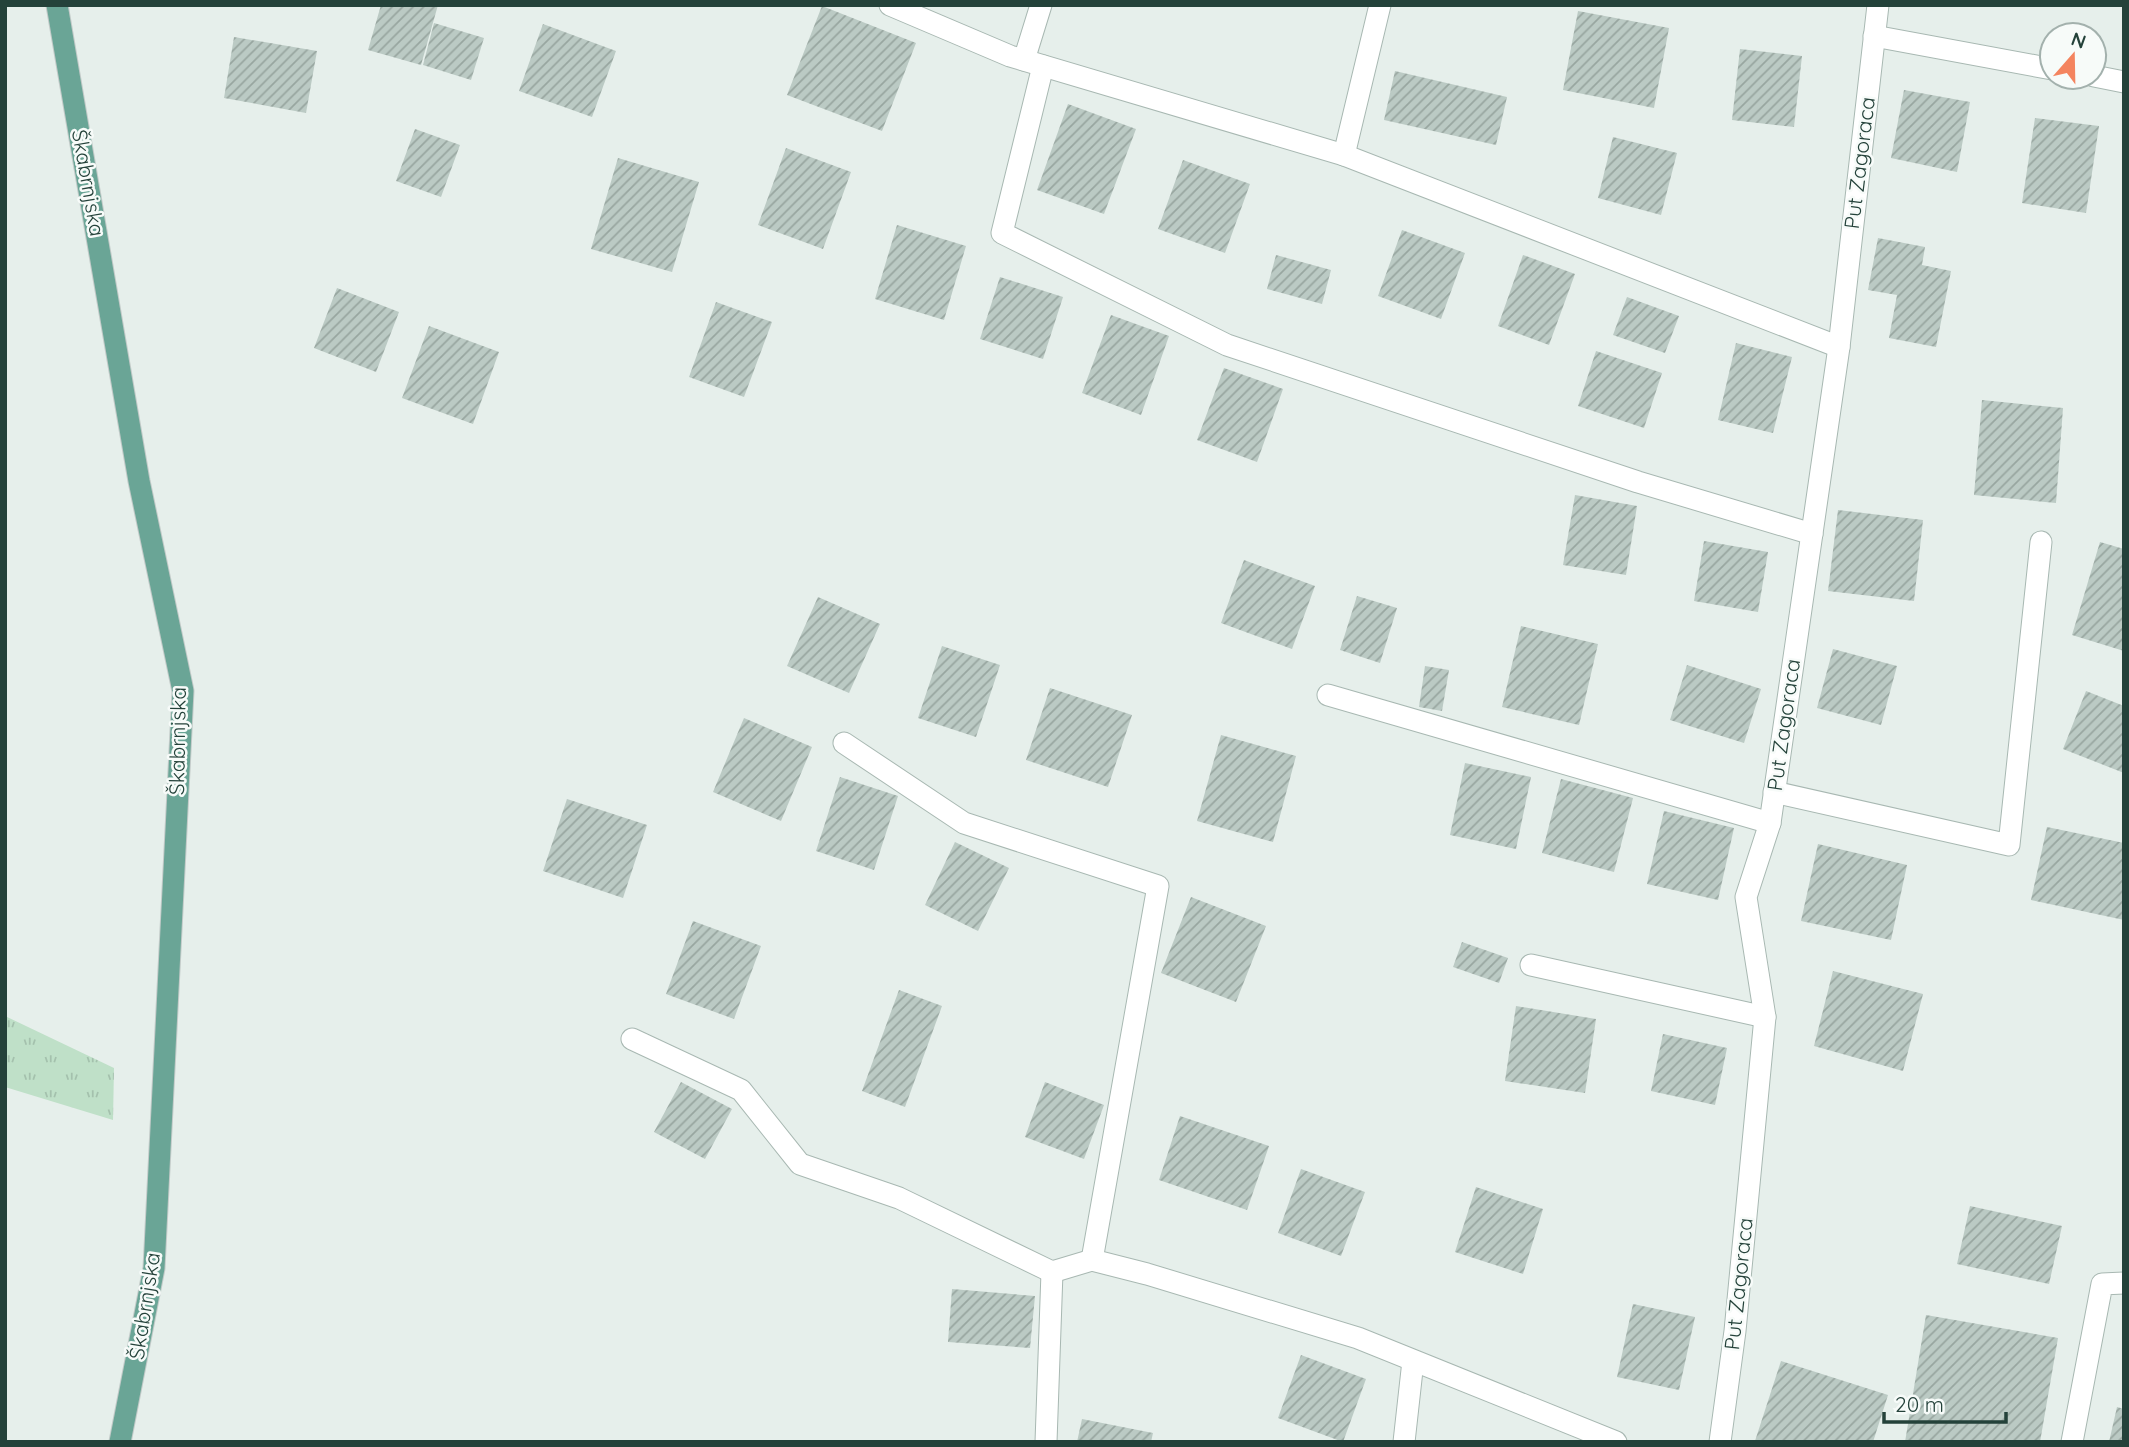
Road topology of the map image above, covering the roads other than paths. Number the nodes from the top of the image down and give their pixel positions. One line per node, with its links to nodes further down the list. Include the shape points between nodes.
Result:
1 (57, 5): 24 (main road, Škabrnjska, via 139,481 183,691 154,1268)
2 (890, 5): 7 (street)
3 (1041, 5): 7 (street)
4 (1380, 5): 9 (street)
5 (1878, 5): 6 (street, Put Zagoraca)
6 (1874, 36): 8 (street); 10 (street, Put Zagoraca)
7 (1033, 63): 9 (street); 11 (street, via 1002,233 1227,345 1638,482)
8 (2038, 65)
9 (1343, 155): 10 (street)
10 (1839, 347): 11 (street, Put Zagoraca)
11 (1812, 534): 15 (street, Put Zagoraca)
12 (2041, 542): 15 (street, via 2009,845)
13 (1328, 695): 16 (street)
14 (844, 743): 20 (street, via 964,823 1158,886)
15 (1774, 792): 16 (street, Put Zagoraca)
16 (1770, 823): 18 (street, Put Zagoraca, via 1746,897)
17 (1531, 965): 18 (street)
18 (1765, 1017): 28 (street, Put Zagoraca)
19 (632, 1039): 21 (street, via 741,1090 800,1164 900,1198)
20 (1092, 1260): 21 (street); 23 (street, via 1358,1338)
21 (1052, 1272): 25 (street)
22 (2124, 1283): 29 (street, via 2102,1284)
23 (1413, 1361): 26 (street); 27 (street)
24 (120, 1442)
25 (1046, 1442)
26 (1404, 1442)
27 (1616, 1442)
28 (1720, 1442)
29 (2072, 1442)

